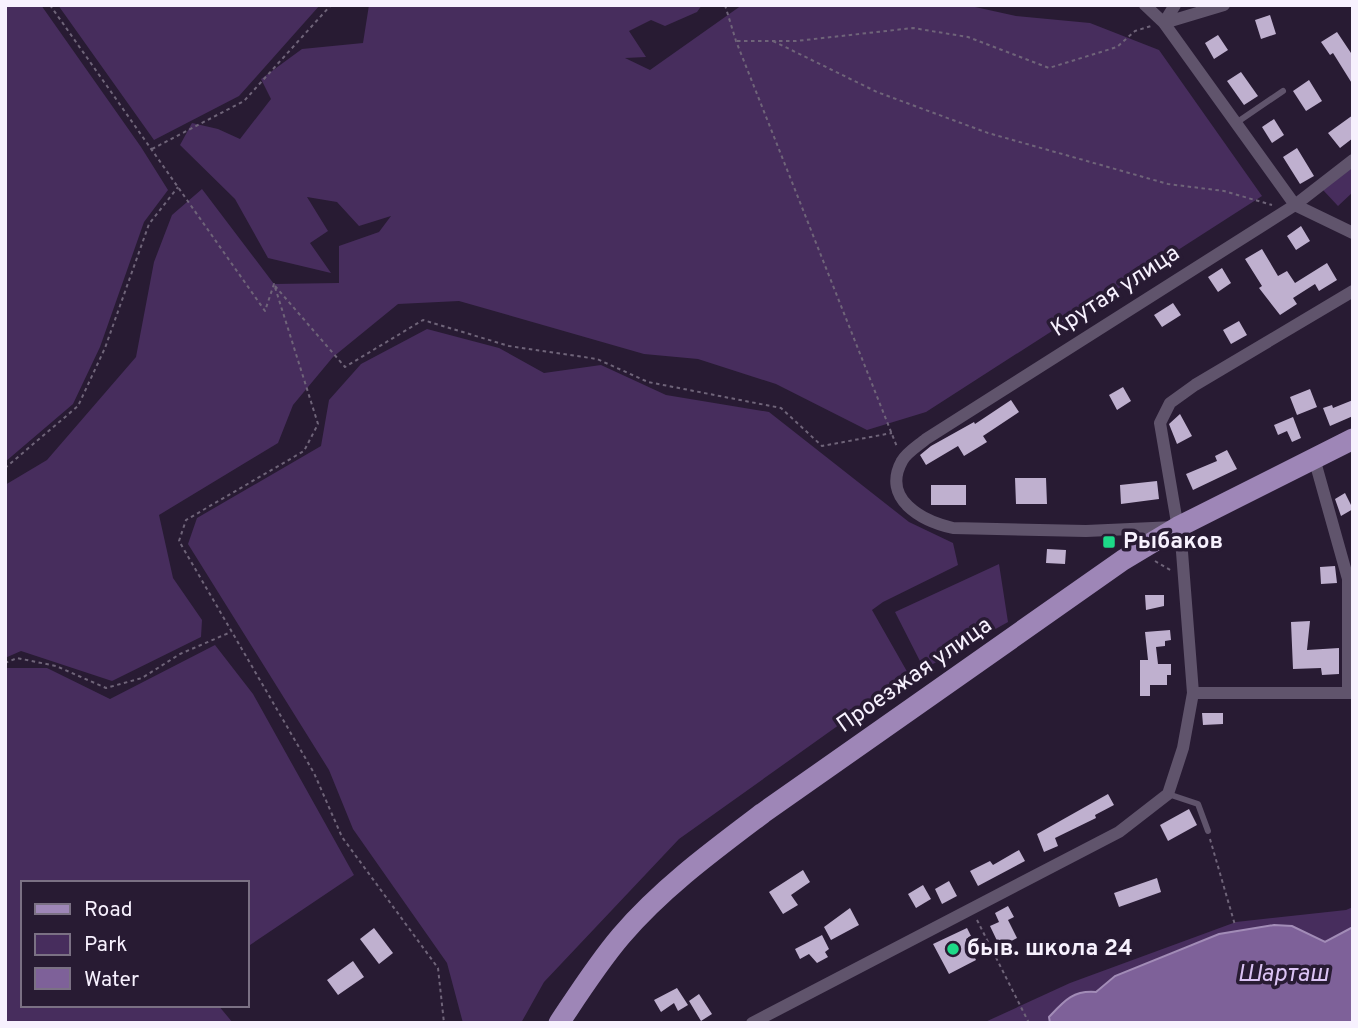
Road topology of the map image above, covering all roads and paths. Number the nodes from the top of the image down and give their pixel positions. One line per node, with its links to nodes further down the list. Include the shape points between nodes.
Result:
1 (50, 5): 12 (path)
2 (331, 5): 12 (path, via 244,101)
3 (725, 5): 8 (path)
4 (1145, 5): 7 (street)
5 (1175, 5): 7 (street)
6 (1224, 5): 7 (street)
7 (1164, 23): 9 (path, via 1135,31 1117,47 1049,68 968,37 913,27); 11 (street)
8 (736, 41): 9 (path); 19 (path)
9 (774, 41): 15 (path, via 877,92 989,133 1168,184)
10 (1283, 91): 11 (lane)
11 (1236, 123): 15 (street)
12 (151, 150): 14 (path)
13 (1353, 160): 15 (street, Крутая улица)
14 (178, 187): 17 (path, via 265,311); 23 (path, via 149,224 105,348 78,407)
15 (1289, 209): 16 (street); 22 (street, Крутая улица, via 926,439)
16 (1353, 233)
17 (274, 284): 19 (path, via 345,367 423,320 509,346 597,359 648,382 781,408 822,446); 28 (path, via 318,424 304,451 186,520 179,541)
18 (1353, 291): 24 (street, via 1170,403 1160,423 1160,436)
19 (892, 433): 22 (path)
20 (1353, 439): 21 (main road, Проезжая улица)
21 (1314, 458): 24 (main road, Проезжая улица); 26 (street)
22 (902, 461): 24 (street, via 896,484 901,499 911,512 943,526 1086,531)
23 (5, 468)
24 (1178, 527): 27 (street); 37 (main road, Проезжая улица, via 1123,560 711,852 622,934)
25 (1148, 557): 27 (path)
26 (1350, 578): 31 (street)
27 (1184, 579): 30 (street)
28 (232, 632): 29 (path, via 180,654 142,678 106,688 56,666 17,659); 36 (path, via 314,773 342,837 438,968)
29 (5, 663)
30 (1193, 693): 31 (street); 32 (street, via 1183,748)
31 (1350, 693)
32 (1168, 794): 33 (lane, via 1198,804); 34 (street, via 1119,832)
33 (1208, 831): 35 (path)
34 (971, 910): 38 (street); 39 (path)
35 (1235, 925)
36 (444, 1023)
37 (559, 1023)
38 (752, 1023)
39 (1029, 1023)

